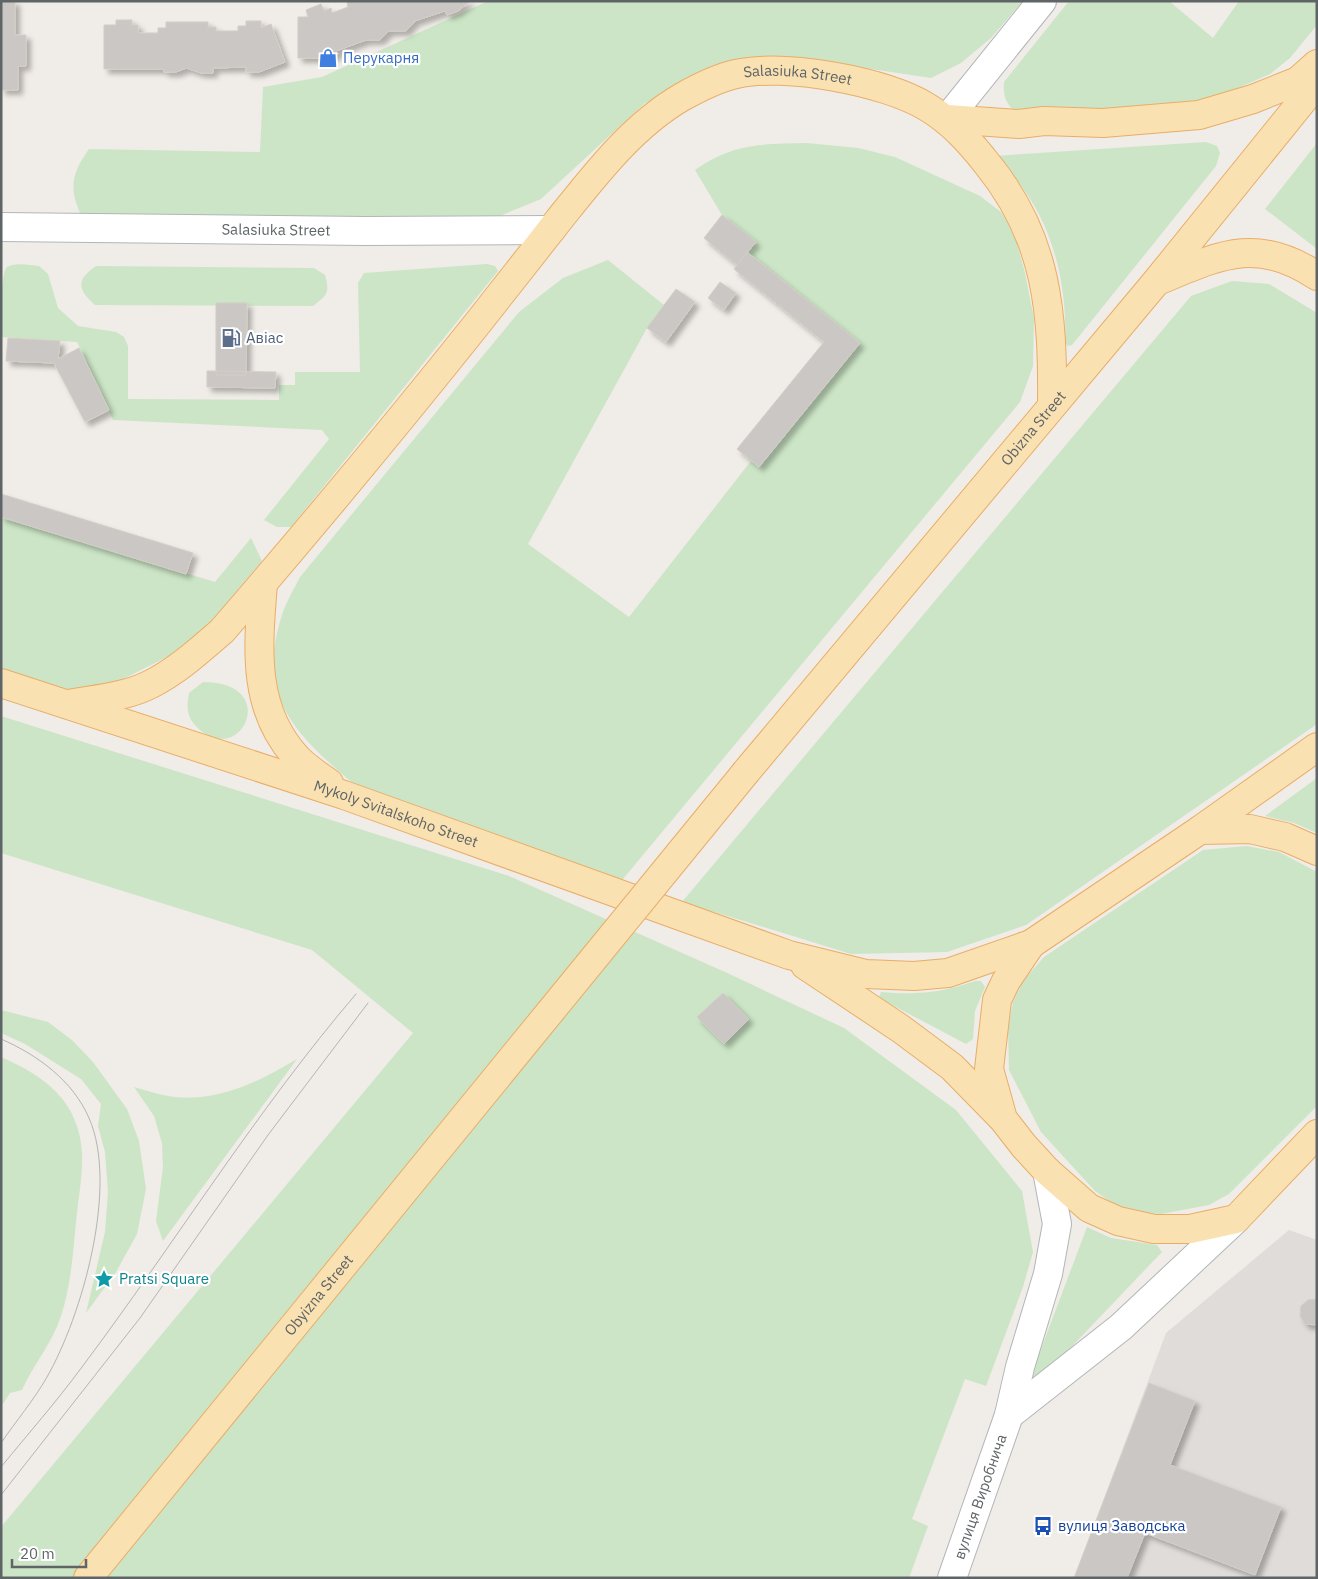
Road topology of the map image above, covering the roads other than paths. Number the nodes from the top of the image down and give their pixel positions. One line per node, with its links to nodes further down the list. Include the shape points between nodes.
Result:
1 (1042, 1): 4 (street)
2 (1317, 64): 4 (main road, via 1298,81 1199,115 1103,123 1044,121 1019,124)
3 (1317, 83): 8 (main road, Obizna Street)
4 (947, 119): 6 (main road, Salasiuka Street, via 894,92 837,77 786,71 737,74 683,96 658,112 636,131 586,186); 9 (main road, via 996,175 1032,237 1048,295 1053,352)
5 (1, 227): 6 (street, Salasiuka Street)
6 (551, 230): 10 (main road, Salasiuka Street, via 383,442)
7 (1317, 276): 8 (main road, via 1274,255 1241,252 1203,262)
8 (1156, 282): 9 (main road, Obizna Street)
9 (1052, 405): 19 (main road, Obizna Street, bridge)
10 (263, 584): 12 (main road, Salasiuka Street, via 222,631 151,684 123,694); 14 (main road, via 258,644 262,692 278,734 299,760)
11 (1, 683): 12 (main road, Mykoly Svitalskoho Street)
12 (69, 704): 14 (main road, Mykoly Svitalskoho Street)
13 (1317, 747): 15 (main road)
14 (344, 795): 18 (main road, Mykoly Svitalskoho Street)
15 (1200, 830): 16 (main road, via 1250,829 1285,837); 17 (main road)
16 (1317, 851)
17 (1031, 944): 18 (main road, via 948,973 914,976 866,974); 20 (main road, via 997,1000 992,1030 989,1069)
18 (789, 955): 20 (main road, via 952,1067)
19 (550, 1012): 25 (main road, Obyizna Street)
20 (1003, 1118): 22 (main road)
21 (1317, 1134): 23 (main road)
22 (1047, 1170): 23 (main road, via 1089,1208 1118,1221 1154,1230 1190,1229); 24 (street, вулиця Виробнича, via 1057,1224 1048,1274)
23 (1236, 1219): 24 (street, via 1121,1326)
24 (1009, 1415): 26 (street, вулиця Виробнича)
25 (88, 1578)
26 (952, 1578)

